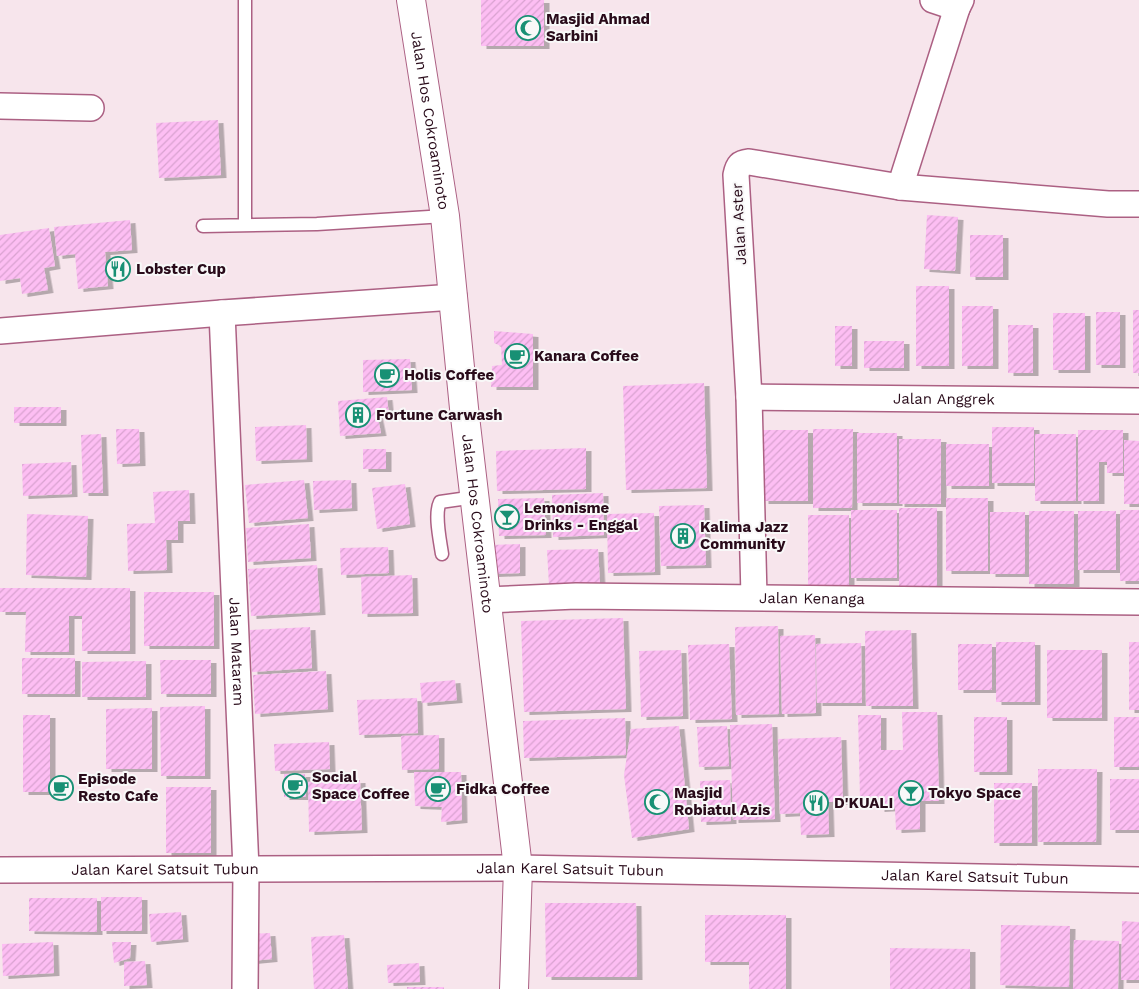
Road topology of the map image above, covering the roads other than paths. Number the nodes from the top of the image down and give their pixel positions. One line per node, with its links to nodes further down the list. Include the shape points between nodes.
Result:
1 (245, 0): 10 (lane)
2 (411, 0): 9 (street, Jalan Hos Cokroaminoto)
3 (933, 0): 4 (street)
4 (959, 4): 7 (street)
5 (0, 106): 6 (street)
6 (91, 108)
7 (900, 187): 8 (street, Jalan Aster); 15 (street, Jalan Aster, via 750,162 737,167)
8 (1139, 204)
9 (446, 216): 10 (lane); 12 (street, Jalan Hos Cokroaminoto)
10 (245, 225): 11 (lane)
11 (203, 226)
12 (454, 297): 13 (street); 17 (street, Jalan Hos Cokroaminoto)
13 (222, 313): 14 (street); 23 (street, Jalan Mataram)
14 (0, 331)
15 (750, 396): 16 (street, Jalan Anggrek); 19 (street, Jalan Aster)
16 (1139, 401)
17 (475, 497): 18 (lane, via 440,502 437,514); 20 (street, Jalan Hos Cokroaminoto)
18 (442, 554)
19 (754, 597): 20 (street, Jalan Kenanga, via 576,596); 21 (street, Jalan Kenanga)
20 (486, 600): 22 (street, Jalan Hos Cokroaminoto)
21 (1139, 602)
22 (518, 868): 23 (street, Jalan Karel Satsuit Tubun); 25 (street, Jalan Karel Satsuit Tubun); 27 (street, Jalan Hos Cokroaminoto)
23 (246, 869): 24 (street, Jalan Karel Satsuit Tubun); 26 (street, Jalan Mataram)
24 (0, 870)
25 (1139, 880)
26 (245, 989)
27 (514, 989)

